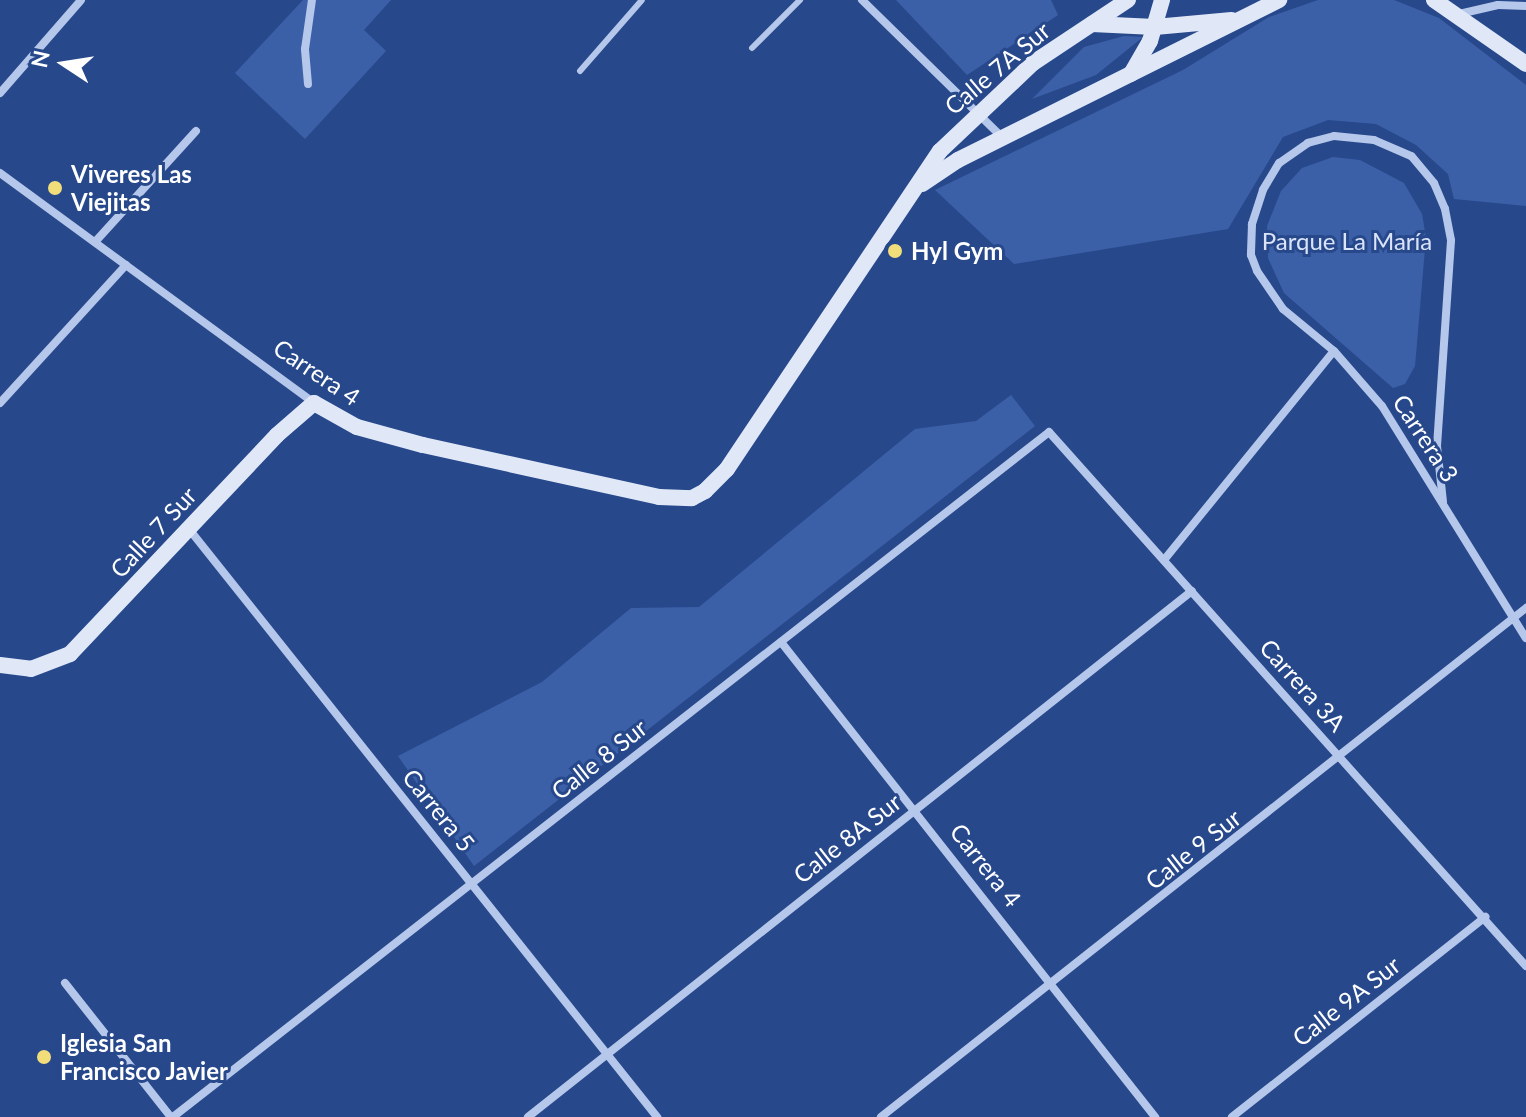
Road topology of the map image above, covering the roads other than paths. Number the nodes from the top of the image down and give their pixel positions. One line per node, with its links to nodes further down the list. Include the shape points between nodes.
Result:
1 (81, 0): 20 (street)
2 (312, 0): 19 (street, via 305,49)
3 (642, 0): 17 (lane)
4 (800, 0): 15 (lane)
5 (862, 0): 21 (street)
6 (1128, 0): 13 (street)
7 (1162, 0): 14 (street)
8 (1279, 0): 12 (street, Calle 7A Sur)
9 (1434, 0): 11 (street)
10 (1526, 6): 11 (street, via 1498,5)
11 (1459, 14): 16 (street)
12 (1246, 18): 14 (street, Calle 7A Sur); 18 (street, Calle 7A Sur)
13 (1092, 24): 14 (street, Calle 7A Sur); 21 (street, Calle 7A Sur, via 1033,63)
14 (1155, 27): 18 (street)
15 (752, 48)
16 (1526, 64)
17 (580, 71)
18 (1130, 76): 23 (street, Calle 7A Sur)
19 (308, 84)
20 (0, 93)
21 (978, 113): 23 (street); 25 (street, Calle 7A Sur)
22 (196, 131): 26 (street)
23 (1003, 138): 25 (street, Calle 7A Sur, via 939,171)
24 (0, 173): 26 (street, Carrera 4)
25 (903, 200): 32 (street, Calle 7A Sur, via 727,469)
26 (95, 242): 27 (street, Carrera 4)
27 (126, 265): 29 (street); 30 (street, Carrera 4)
28 (1334, 351): 33 (street, Carrera 3, via 1382,406); 33 (street, Carrera 3, via 1283,309 1263,284 1251,255 1252,224 1279,163 1308,143 1334,136 1374,140 1411,156 1434,183 1451,240 1438,401); 35 (street)
29 (0, 403)
30 (314, 403): 32 (street, Carrera 4, via 357,427 423,445 659,497 692,498); 34 (street, Calle 7 Sur)
31 (1049, 432): 35 (street, Carrera 3A); 40 (street, Calle 8 Sur)
32 (705, 491)
33 (1443, 502): 38 (street, Carrera 3)
34 (189, 529): 41 (street, Calle 7 Sur, via 70,654 48,665); 44 (street, Carrera 5)
35 (1164, 560): 36 (street, Carrera 3A)
36 (1192, 591): 42 (street, Carrera 3A); 43 (street, Calle 8A Sur)
37 (1526, 608): 38 (street, Calle 9 Sur)
38 (1513, 618): 39 (street, Carrera 3); 42 (street, Calle 9 Sur)
39 (1526, 638)
40 (781, 642): 43 (street, Carrera 4); 44 (street, Calle 8 Sur)
41 (7, 666)
42 (1342, 758): 45 (street, Carrera 3A); 48 (street, Calle 9 Sur)
43 (914, 811): 48 (street, Carrera 4); 49 (street, Calle 8A Sur)
44 (472, 884): 49 (street, Carrera 5); 50 (street, Calle 8 Sur)
45 (1485, 917): 46 (street, Carrera 3A); 55 (street, Calle 9A Sur)
46 (1526, 966)
47 (65, 983): 50 (street)
48 (1051, 985): 53 (street, Calle 9 Sur); 54 (street, Carrera 4)
49 (607, 1054): 51 (street, Calle 8A Sur); 52 (street, Carrera 5)
50 (172, 1117)
51 (528, 1117)
52 (657, 1117)
53 (881, 1117)
54 (1155, 1117)
55 (1232, 1117)

